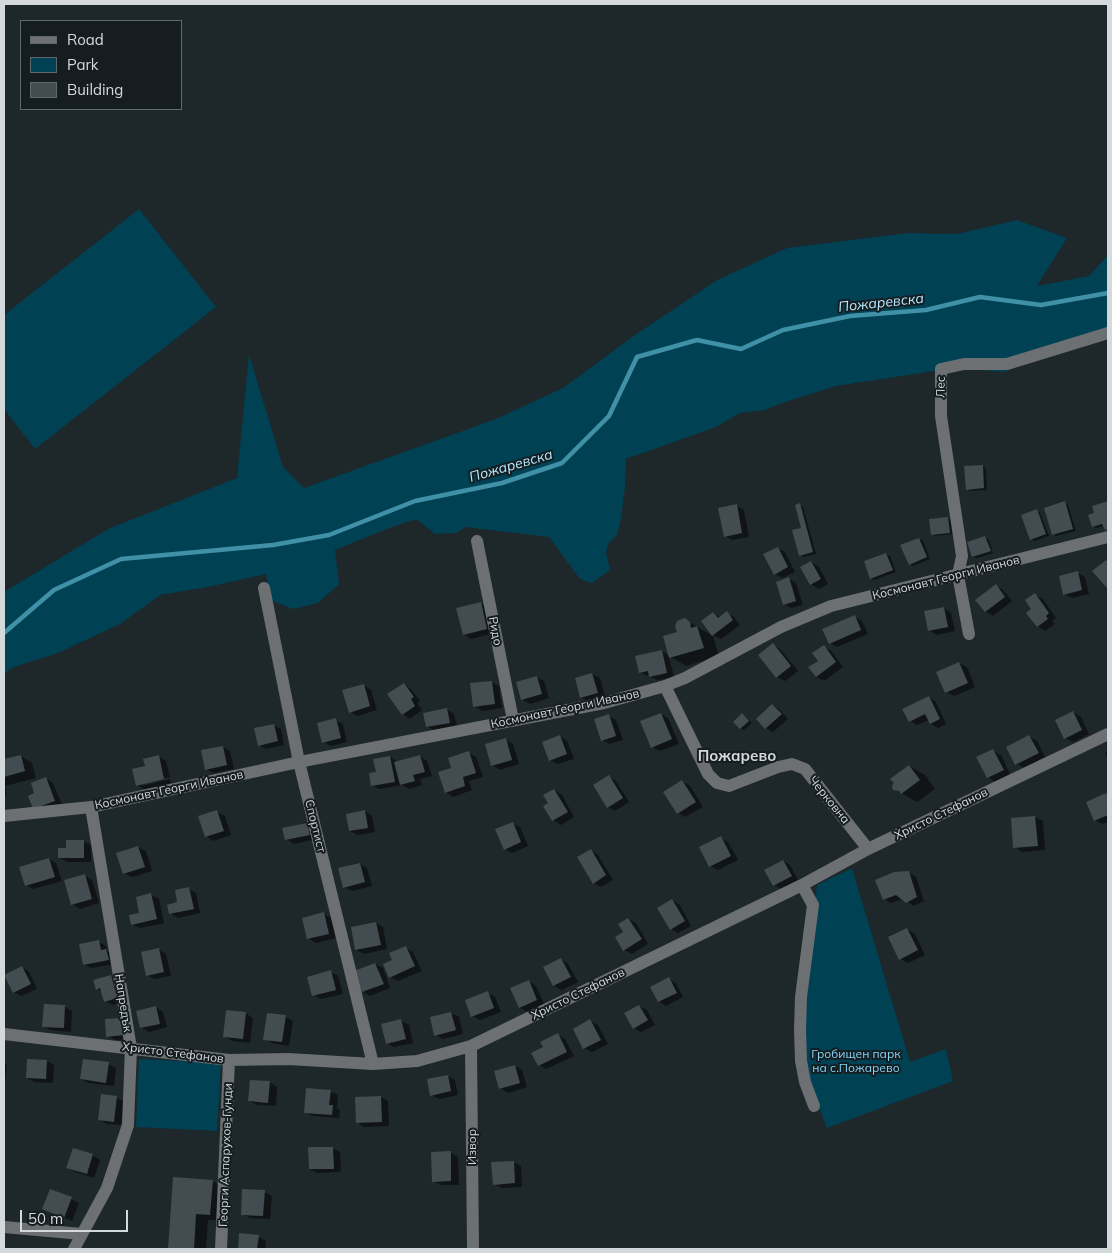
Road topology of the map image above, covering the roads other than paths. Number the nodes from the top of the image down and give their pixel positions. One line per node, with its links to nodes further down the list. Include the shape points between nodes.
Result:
1 (1108, 332): 4 (street, Лес, via 1006,364 964,364 941,369 940,416 962,556)
2 (1108, 537): 4 (street, Космонавт Георги Иванов)
3 (477, 541): 8 (street, Ридо)
4 (958, 574): 6 (street); 7 (street, Космонавт Георги Иванов, via 831,606 780,627)
5 (264, 588): 10 (street, Спортист)
6 (969, 634)
7 (665, 686): 8 (street, Космонавт Георги Иванов, via 604,703); 13 (street, Черковна, via 708,774 717,783 729,786 792,764 805,769)
8 (513, 720): 10 (street, Космонавт Георги Иванов)
9 (1108, 734): 13 (street, Христо Стефанов)
10 (299, 762): 11 (street, Космонавт Георги Иванов); 19 (street, Спортист)
11 (91, 807): 12 (street, Космонавт Георги Иванов); 17 (street, Напредък)
12 (4, 816)
13 (868, 849): 14 (street, Христо Стефанов)
14 (802, 885): 16 (street, Христо Стефанов); 20 (street, via 813,905 801,997 801,1061)
15 (4, 1034): 17 (street, Христо Стефанов)
16 (471, 1046): 19 (street, Христо Стефанов, via 417,1061); 25 (street, Извор)
17 (131, 1048): 18 (street, Христо Стефанов); 22 (street, Напредък, via 128,1125 107,1188)
18 (229, 1060): 19 (street, Христо Стефанов, via 288,1059); 24 (street, Георги Аспарухов-Гунди)
19 (373, 1064)
20 (814, 1106)
21 (4, 1227): 22 (street)
22 (82, 1234): 23 (street, Напредък)
23 (74, 1249)
24 (221, 1249)
25 (473, 1249)

